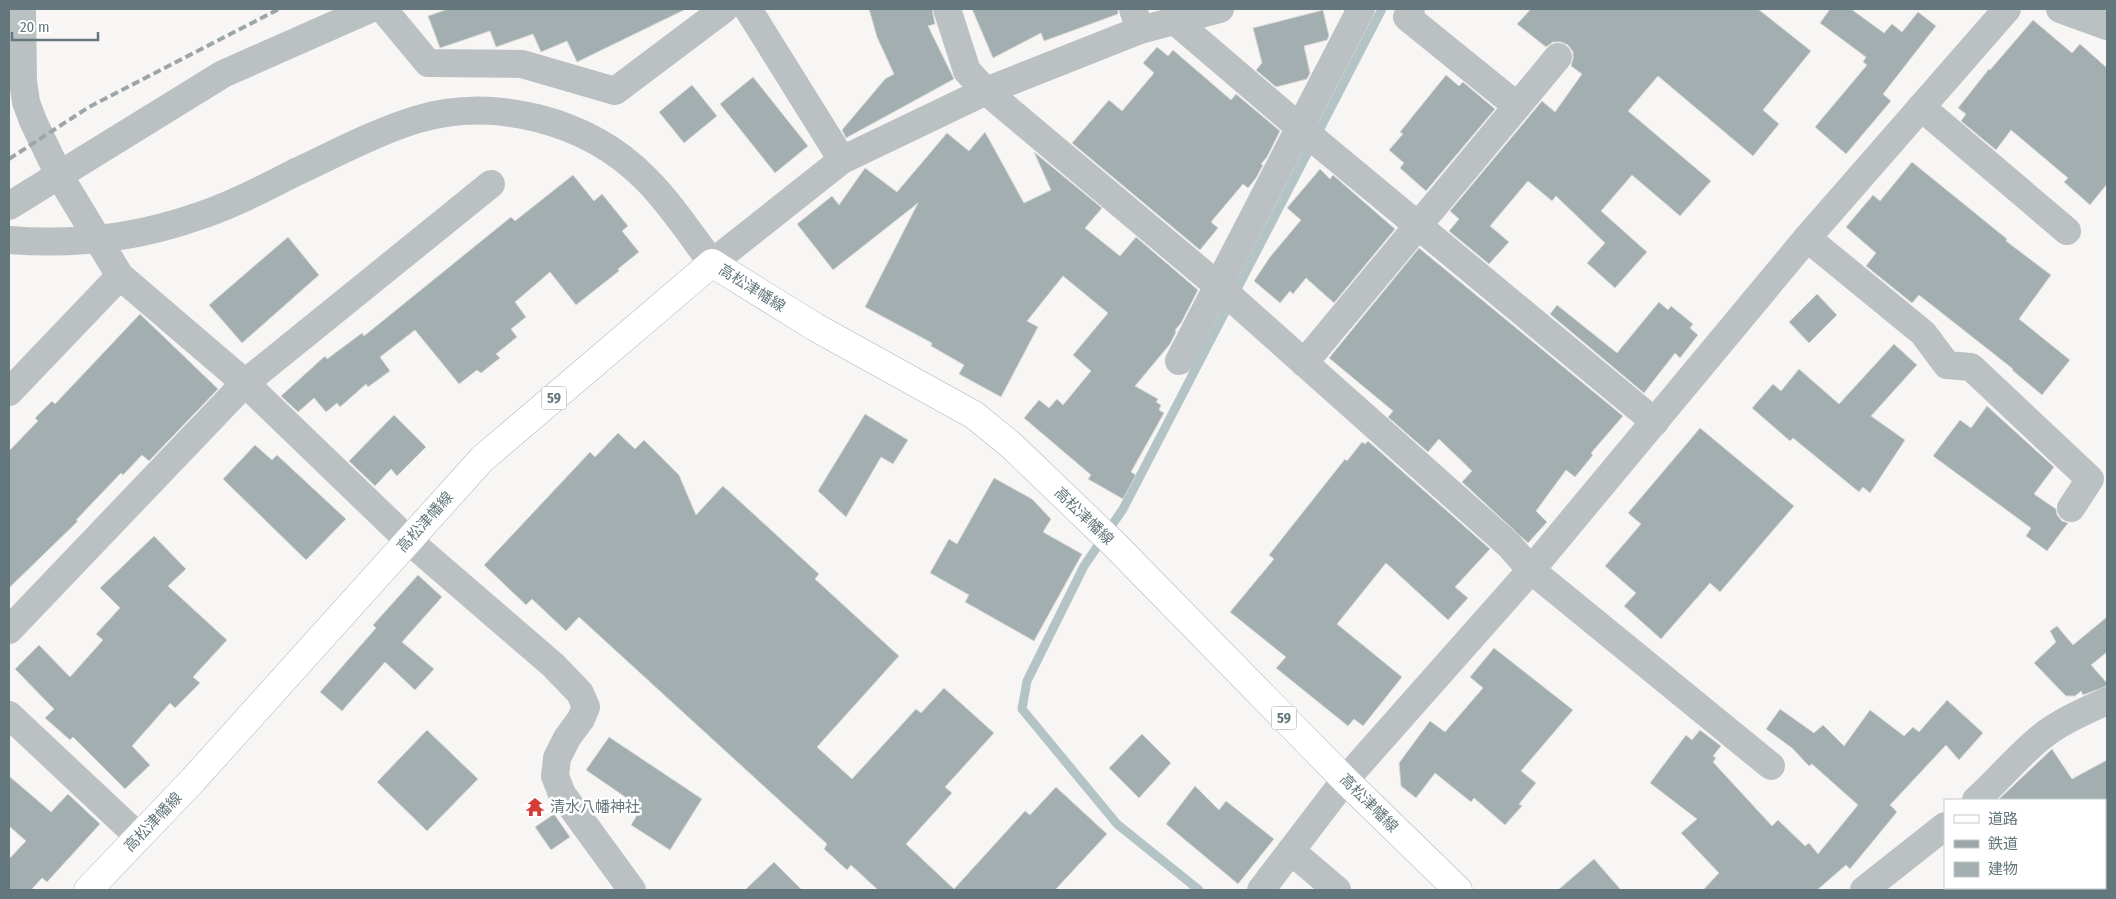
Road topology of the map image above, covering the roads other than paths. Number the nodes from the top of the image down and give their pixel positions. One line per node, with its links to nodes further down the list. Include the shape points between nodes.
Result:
1 (22, 9): 21 (street, via 26,102)
2 (370, 9): 21 (street, via 223,74)
3 (383, 9): 4 (street, via 428,63 522,64 615,91)
4 (724, 9)
5 (748, 9): 20 (street)
6 (948, 9): 16 (street, via 967,71)
7 (1220, 9): 13 (street)
8 (1361, 9): 19 (street)
9 (1411, 9): 17 (street, via 1407,18)
10 (2007, 9): 18 (street)
11 (2060, 9): 14 (street)
12 (1136, 20): 13 (street); 16 (street)
13 (1174, 20): 19 (street)
14 (2107, 26)
15 (1558, 57): 17 (street)
16 (986, 90): 20 (street); 30 (street)
17 (1517, 106): 24 (street)
18 (1921, 107): 25 (street); 26 (street)
19 (1309, 135): 24 (street); 30 (street)
20 (842, 160): 28 (street)
21 (58, 175): 23 (street); 29 (street)
22 (491, 184): 33 (street)
23 (9, 206)
24 (1418, 225): 32 (street); 35 (street)
25 (2067, 231)
26 (1807, 238): 35 (street); 36 (street, via 1922,333 1947,365 1971,367 2090,480)
27 (9, 240): 28 (street, bridge, via 89,240 143,232 196,217 415,120 456,112 498,112 539,118 578,132 621,158 646,179)
28 (712, 263): 37 (main road, 高松津幡線 / 59, via 482,459); 43 (main road, 高松津幡線 / 59, via 815,328 974,415 1012,446)
29 (120, 276): 33 (street); 34 (street)
30 (1227, 294): 31 (street); 32 (street)
31 (1179, 361)
32 (1304, 363): 38 (street, via 1509,545)
33 (245, 383): 37 (street); 39 (street)
34 (9, 392)
35 (1656, 422): 38 (street)
36 (2071, 508)
37 (408, 540): 46 (main road, 高松津幡線 / 59); 49 (street, via 580,692 586,707 557,758 556,776 562,794)
38 (1531, 570): 42 (street); 43 (street)
39 (9, 630)
40 (2107, 701): 44 (street, via 2041,737)
41 (9, 715): 46 (street)
42 (1772, 766)
43 (1345, 780): 47 (street); 52 (main road, 高松津幡線 / 59)
44 (1977, 799)
45 (1944, 827): 53 (street)
46 (139, 837): 48 (main road, 高松津幡線 / 59)
47 (1291, 851): 50 (street); 51 (street)
48 (88, 890)
49 (632, 890)
50 (1260, 890)
51 (1337, 890)
52 (1458, 890)
53 (1864, 890)

